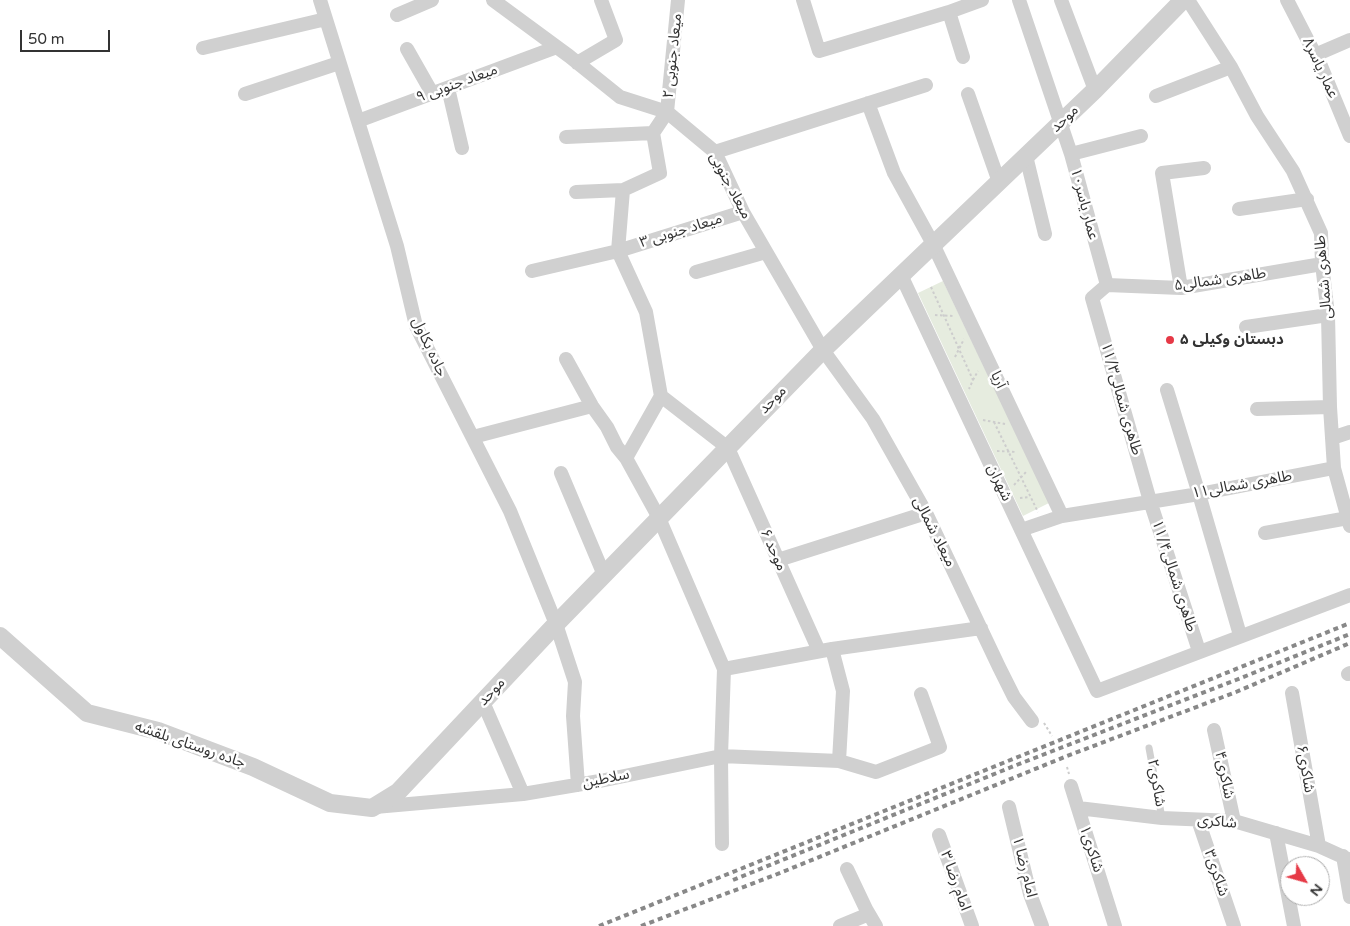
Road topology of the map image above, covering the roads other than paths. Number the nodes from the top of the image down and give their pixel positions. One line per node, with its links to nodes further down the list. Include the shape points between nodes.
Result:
1 (320, 0): 15 (street, جاده بکاول)
2 (432, 0): 14 (street)
3 (601, 0): 23 (street, via 616,40)
4 (678, 0): 33 (street, میعاد جنوبی ۲)
5 (804, 0): 13 (street, via 819,51)
6 (982, 0): 13 (street)
7 (1019, 0): 35 (street, عمار یاسر۱۰)
8 (1061, 0): 27 (street)
9 (1183, 0): 27 (street, موحد)
10 (1188, 0): 24 (street, طاهری شمالی)
11 (1286, 0): 20 (street, عمار یاسر۸)
12 (497, 2): 17 (street, میعاد جنوبی)
13 (949, 12): 21 (street)
14 (397, 15)
15 (326, 20): 18 (street); 22 (street, جاده بکاول)
16 (1350, 40): 20 (street)
17 (557, 47): 23 (street, میعاد جنوبی); 26 (street, میعاد جنوبی ۹)
18 (203, 48)
19 (407, 49): 28 (street)
20 (1315, 55): 38 (street, عمار یاسر۸)
21 (963, 57)
22 (339, 63): 29 (street); 34 (street, جاده بکاول)
23 (577, 63): 33 (street, میعاد جنوبی, via 620,97)
24 (1231, 67): 31 (street); 48 (street, طاهری شمالی)
25 (926, 85): 32 (street)
26 (448, 88): 28 (street, میعاد جنوبی ۹); 40 (street)
27 (1095, 90): 35 (street, موحد)
28 (432, 93): 34 (street, میعاد جنوبی ۹)
29 (245, 94)
30 (968, 94): 45 (street)
31 (1156, 96)
32 (868, 103): 41 (street); 52 (street, آریا, via 894,173)
33 (667, 112): 36 (street); 41 (street, میعاد جنوبی)
34 (358, 121): 71 (street, جاده بکاول, via 397,246 416,326)
35 (1061, 123): 42 (street, عمار یاسر۱۰); 43 (street, موحد)
36 (653, 133): 39 (street); 46 (street, via 660,173)
37 (1141, 136): 42 (street)
38 (1350, 136)
39 (566, 137)
40 (462, 148)
41 (715, 152): 50 (street, میعاد جنوبی)
42 (1071, 154): 59 (street, عمار یاسر۱۰)
43 (1026, 156): 45 (street, موحد); 51 (street)
44 (1204, 168): 60 (street, via 1162,174)
45 (999, 182): 52 (street, موحد)
46 (623, 190): 47 (street); 53 (street)
47 (576, 192)
48 (1307, 199): 49 (street); 55 (street, طاهری شمالی, via 1321,233)
49 (1239, 209)
50 (743, 212): 53 (street, میعاد جنوبی ۳); 54 (street, میعاد جنوبی)
51 (1045, 234)
52 (933, 244): 58 (street, موحد); 81 (street, آریا)
53 (618, 251): 56 (street, میعاد جنوبی ۳); 66 (street, via 646,312)
54 (766, 252): 57 (street); 63 (street, میعاد جنوبی)
55 (1322, 264): 60 (street, طاهری شمالی۵); 61 (street, طاهری شمالی)
56 (532, 271)
57 (696, 272)
58 (901, 275): 63 (street, موحد); 84 (street, شهران)
59 (1107, 285): 60 (street, طاهری شمالی۵); 79 (street, طاهری شمالی۱۱/۳, via 1092,298)
60 (1181, 288)
61 (1328, 315): 62 (street); 68 (street, طاهری شمالی)
62 (1246, 327)
63 (822, 350): 73 (street, موحد); 80 (street, میعاد شمالی, via 873,419)
64 (566, 359): 67 (street)
65 (1167, 390): 78 (street)
66 (661, 396): 73 (street); 74 (street)
67 (592, 406): 71 (street); 74 (street)
68 (1330, 406): 69 (street); 72 (street, طاهری شمالی)
69 (1257, 410)
70 (1350, 432): 72 (street)
71 (473, 437): 89 (street, جاده بکاول, via 510,511)
72 (1332, 438): 75 (street, طاهری شمالی)
73 (728, 448): 82 (street, موحد); 86 (street, موحد ۶)
74 (626, 458): 82 (street)
75 (1334, 468): 77 (street, طاهری شمالی); 78 (street, طاهری شمالی۱۱)
76 (561, 473): 87 (street)
77 (1345, 483): 83 (street, طاهری شمالی)
78 (1199, 494): 79 (street, طاهری شمالی۱۱); 91 (street)
79 (1150, 501): 81 (street, طاهری شمالی۱۱); 94 (street, طاهری شمالی۱۱/۴)
80 (926, 513): 86 (street); 90 (street, میعاد شمالی)
81 (1062, 516): 84 (street, طاهری شمالی۱۱)
82 (659, 518): 87 (street, موحد); 95 (street)
83 (1349, 522): 85 (street)
84 (1021, 530): 94 (street, شهران, via 1097,690)
85 (1265, 533)
86 (778, 560): 93 (street, موحد ۶)
87 (604, 575): 89 (street, موحد)
88 (1350, 595): 91 (street)
89 (556, 624): 98 (street, موحد); 104 (street, جاده بکاول, via 575,682 573,716)
90 (981, 628): 93 (street); 99 (street, میعاد شمالی, via 1014,697)
91 (1240, 635): 94 (street)
92 (0, 636): 108 (street, جاده روستای بلقشه, via 87,713 158,731 254,767 330,803)
93 (825, 650): 95 (street); 103 (street, موحد ۶, via 843,691)
94 (1199, 651)
95 (724, 669): 102 (street)
96 (1292, 693): 116 (street, شاکری۶)
97 (921, 694): 103 (street, سلاطین, via 940,747 876,772)
98 (483, 702): 106 (street); 108 (street, موحد, via 398,792)
99 (1032, 721)
100 (1214, 730): 112 (street, شاکری۴)
101 (1149, 748): 110 (lane, شاکری۲)
102 (721, 756): 103 (street, سلاطین); 104 (street, سلاطین); 115 (street)
103 (839, 761)
104 (578, 785): 106 (street, سلاطین)
105 (1071, 786): 109 (street, شاکری۱)
106 (523, 794): 108 (street, سلاطین)
107 (1009, 807): 124 (street, امام رضا ۱, via 1030,894)
108 (372, 808)
109 (1078, 808): 110 (street, شاکری); 120 (street, شاکری۱)
110 (1162, 818): 111 (street, شاکری)
111 (1198, 820): 112 (street, شاکری); 125 (street, شاکری۳)
112 (1234, 821): 113 (street, شاکری)
113 (1276, 833): 116 (street, شاکری); 126 (street)
114 (939, 835): 123 (street, امام رضا ۳)
115 (722, 844)
116 (1319, 846): 117 (street, شاکری)
117 (1346, 858): 119 (street)
118 (847, 869): 121 (street)
119 (1350, 897)
120 (1113, 919)
121 (873, 920): 122 (street)
122 (840, 926)
123 (972, 926)
124 (1042, 926)
125 (1234, 926)
126 (1294, 926)

